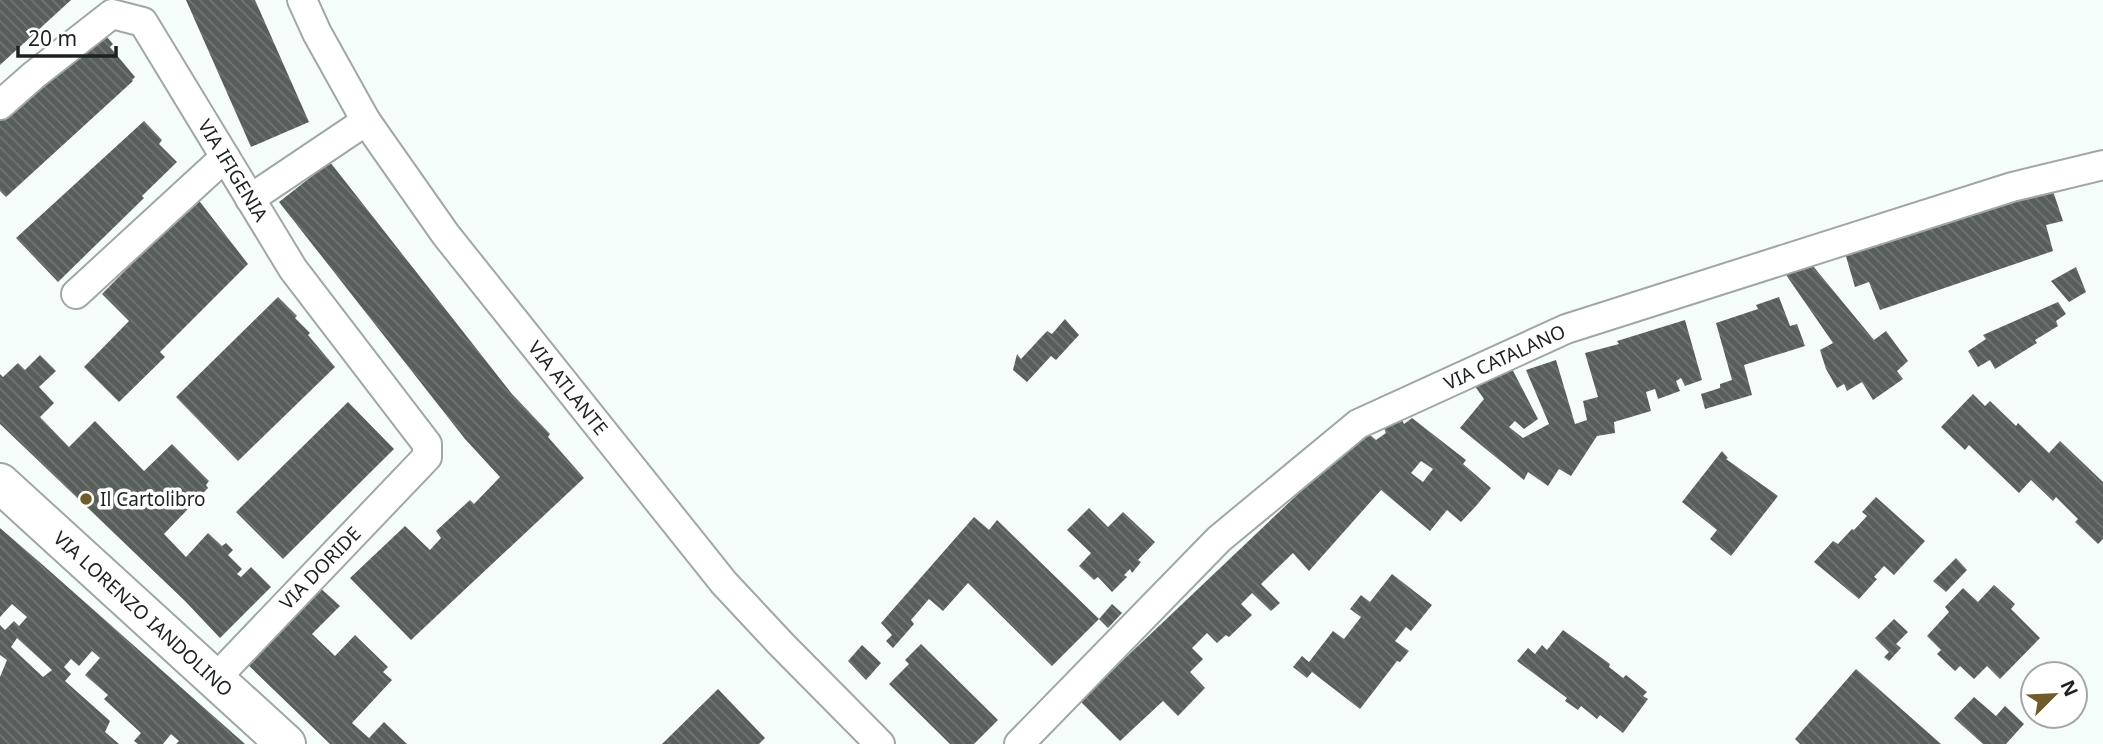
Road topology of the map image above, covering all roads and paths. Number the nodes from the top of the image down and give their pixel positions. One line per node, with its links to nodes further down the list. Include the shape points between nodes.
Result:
1 (302, 0): 3 (street, VIA ATLANTE)
2 (0, 106): 4 (street, VIA IFIGENIA, via 112,14 142,22)
3 (366, 121): 6 (street); 12 (street, VIA ATLANTE, via 446,235 724,583)
4 (225, 157): 6 (street, VIA IFIGENIA); 7 (street)
5 (2103, 165): 13 (street, VIA CATALANO, via 2012,187 1566,329 1358,424 1219,539)
6 (250, 199): 8 (street, VIA IFIGENIA, via 293,269 427,444)
7 (76, 294)
8 (427, 457): 10 (street, VIA DORIDE)
9 (0, 483): 10 (main road, VIA LORENZO IANDOLINO)
10 (214, 680): 11 (main road, VIA LORENZO IANDOLINO)
11 (286, 744)
12 (880, 744)
13 (1018, 744)

